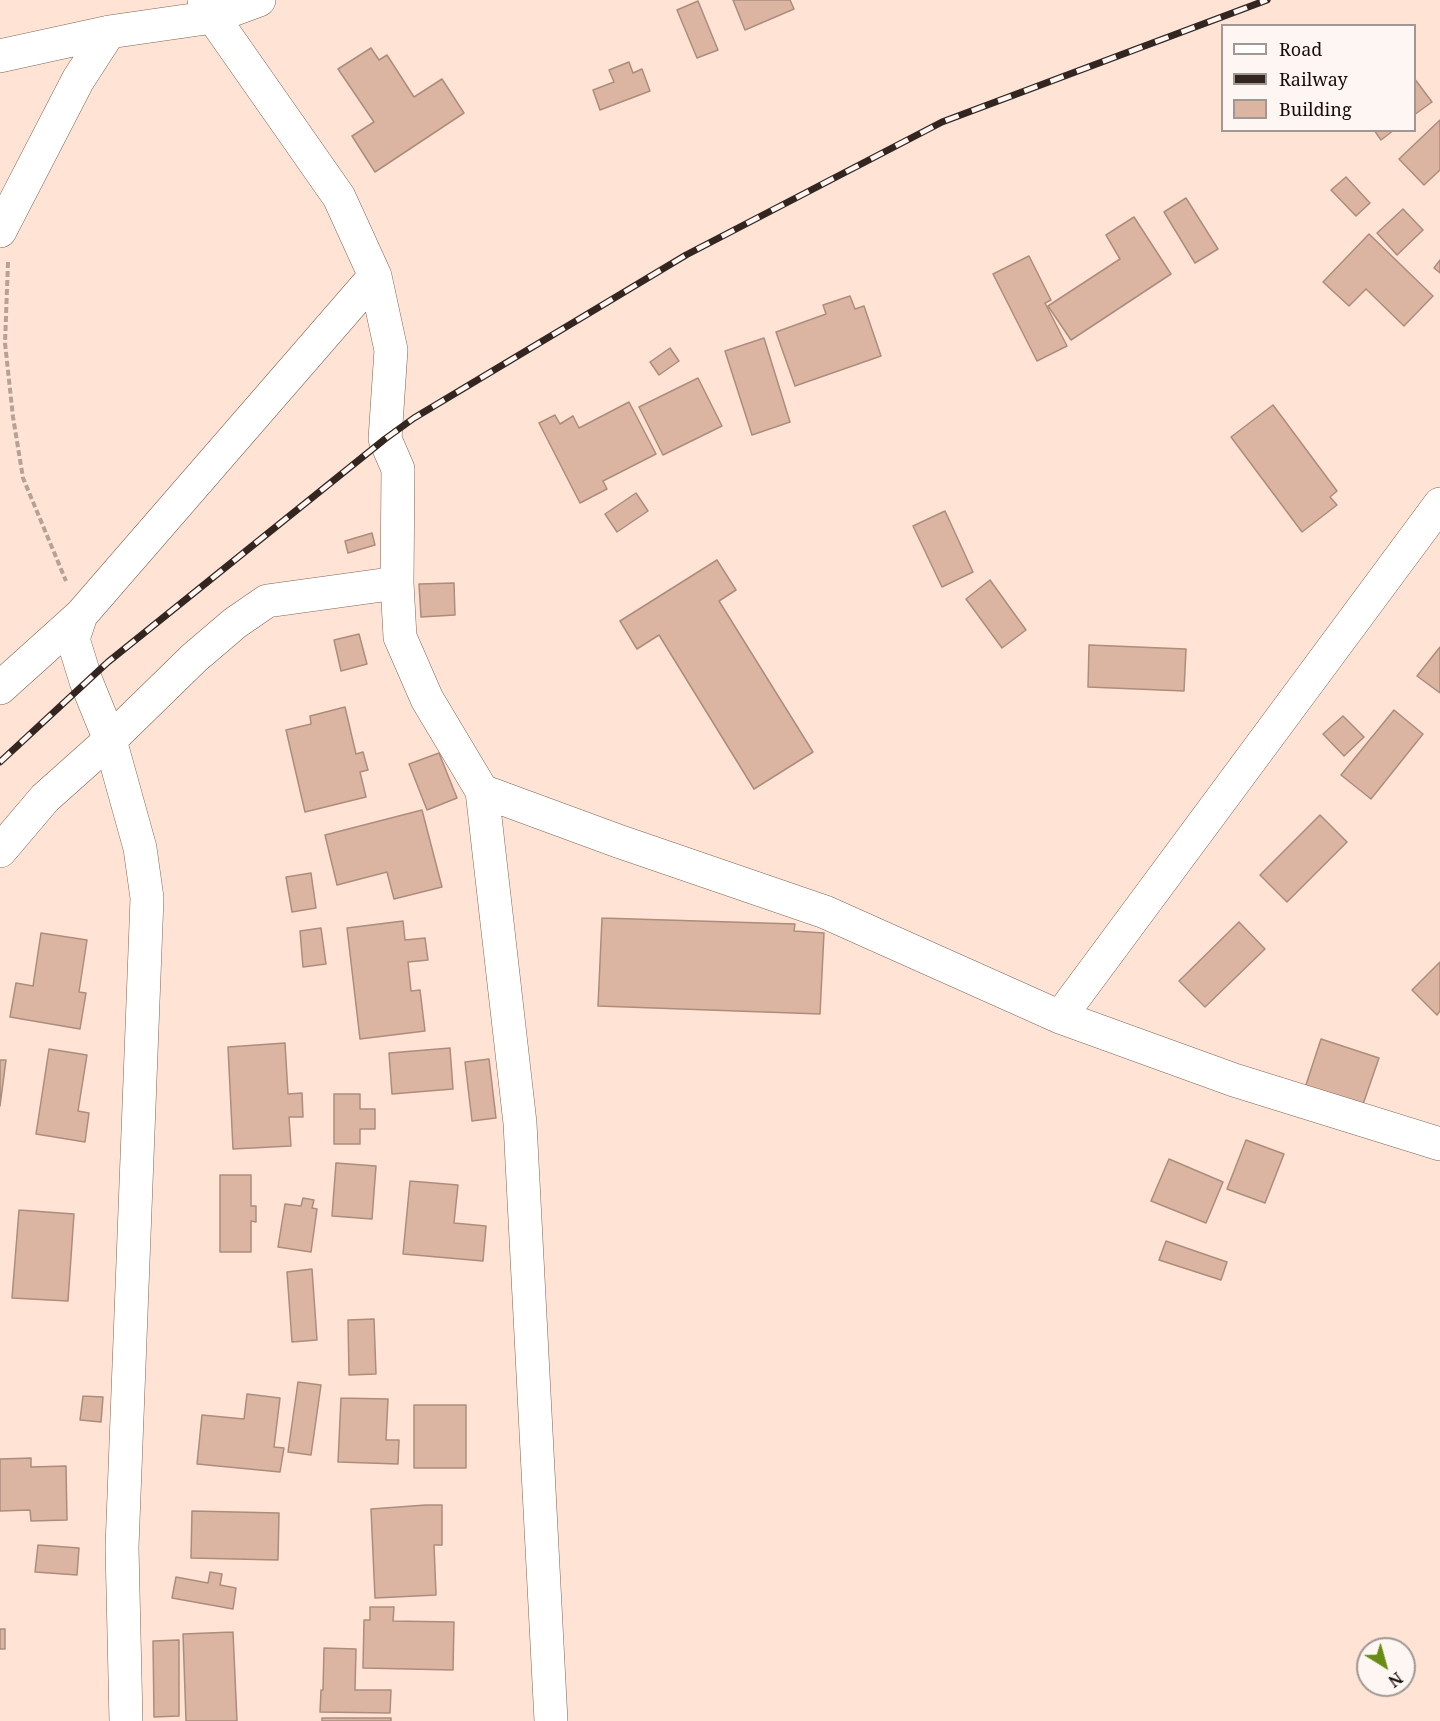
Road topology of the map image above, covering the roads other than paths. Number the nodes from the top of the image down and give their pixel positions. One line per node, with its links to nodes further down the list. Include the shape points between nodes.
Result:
1 (259, 0): 2 (street)
2 (209, 9): 3 (street); 6 (street, via 339,197)
3 (109, 32): 4 (street); 5 (street, via 78,80)
4 (0, 56)
5 (5, 223)
6 (375, 276): 8 (street, via 391,350 385,439 398,468); 9 (street)
7 (1440, 504): 14 (street)
8 (397, 583): 11 (street, via 267,602 194,658); 12 (street, via 400,638 427,699)
9 (81, 615): 10 (street); 11 (street, via 73,639)
10 (0, 688)
11 (110, 740): 13 (street, via 45,798); 16 (street, via 140,848 147,898 122,1547)
12 (482, 791): 14 (street, via 825,912); 17 (street, via 520,1123)
13 (0, 851)
14 (1060, 1017): 15 (street, via 1234,1080)
15 (1434, 1132)
16 (126, 1721)
17 (551, 1721)

